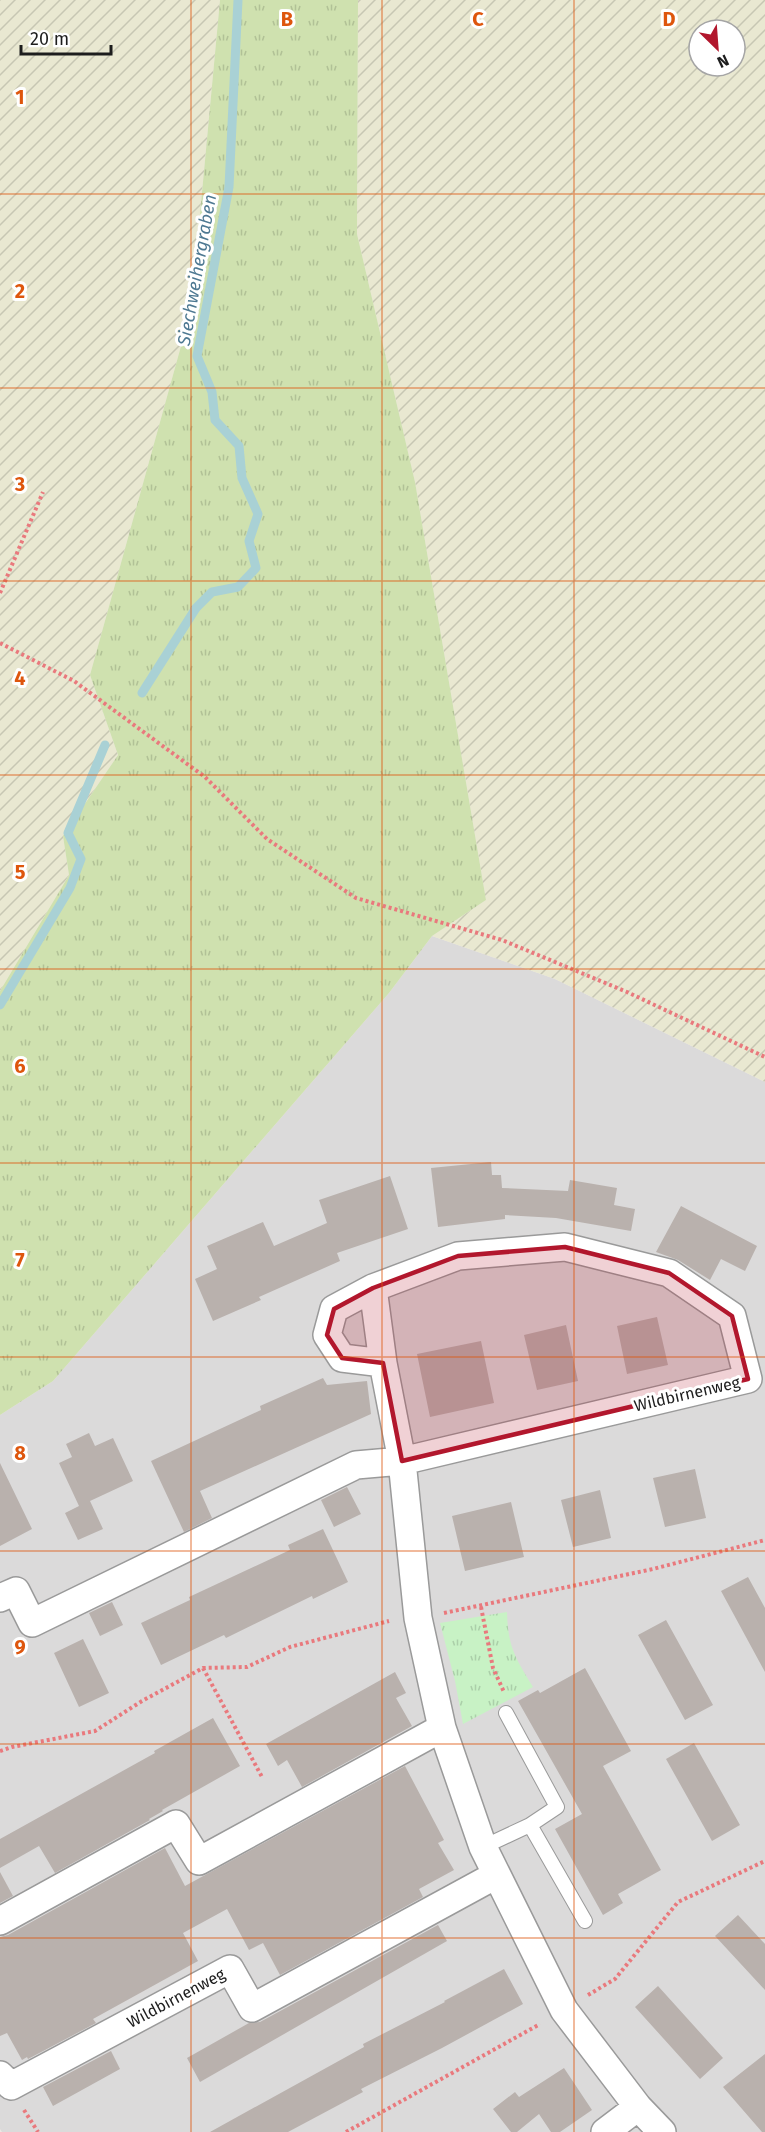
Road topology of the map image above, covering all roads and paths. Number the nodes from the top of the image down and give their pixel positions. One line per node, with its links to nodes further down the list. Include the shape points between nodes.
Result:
1 (44, 492): 2 (path)
2 (0, 593)
3 (0, 643): 4 (path, via 74,681 205,777 267,839 356,898 502,940 627,992)
4 (765, 1058)
5 (373, 1288): 6 (street); 6 (street, Wildbirnenweg, via 334,1309 327,1335 342,1358); 7 (street, Wildbirnenweg, via 458,1256 565,1247 669,1273 732,1316)
6 (383, 1363): 8 (street)
7 (756, 1378): 8 (street, Wildbirnenweg)
8 (402, 1461): 10 (street, Wildbirnenweg, via 356,1465 32,1623 16,1591); 12 (street)
9 (765, 1540): 11 (path)
10 (0, 1598)
11 (481, 1607): 12 (path); 14 (path, via 493,1668 510,1704)
12 (418, 1618): 13 (path, via 380,1622 290,1647 247,1667); 15 (street)
13 (203, 1668): 16 (path, via 95,1731); 17 (path)
14 (506, 1713): 18 (lane, via 557,1807)
15 (442, 1728): 19 (street); 22 (street, via 199,1861 176,1824)
16 (0, 1751)
17 (262, 1777)
18 (530, 1825): 19 (lane); 23 (lane)
19 (483, 1847): 21 (street)
20 (765, 1861): 24 (path, via 678,1902 615,1979)
21 (496, 1875): 24 (street); 25 (street, Wildbirnenweg, via 252,2008 230,1969 11,2086)
22 (0, 1921)
23 (585, 1921)
24 (564, 2010): 26 (street); 27 (path)
25 (0, 2075)
26 (638, 2108): 28 (street); 29 (street)
27 (346, 2132)
28 (605, 2132)
29 (662, 2132)

